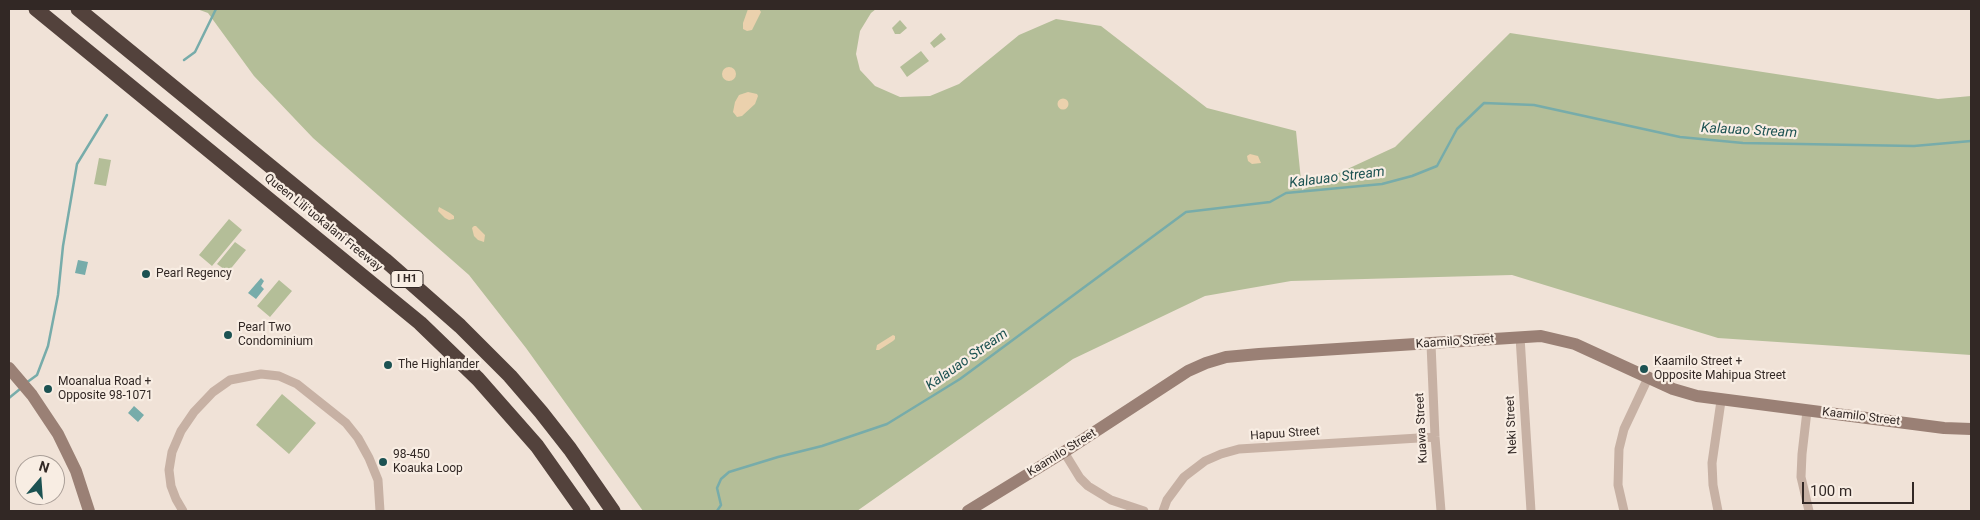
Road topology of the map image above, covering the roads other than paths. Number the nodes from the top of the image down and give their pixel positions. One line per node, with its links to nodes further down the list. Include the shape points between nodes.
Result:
1 (36, 9): 15 (highway, Queen Liliʻuokalani Freeway / I H1, via 420,323 478,379 536,446)
2 (78, 9): 16 (highway, Queen Liliʻuokalani Freeway / I H1, via 385,260 460,326 541,412)
3 (1520, 337): 4 (street, Kaamilo Street); 6 (street, Kaamilo Street, via 1541,336 1575,344); 21 (street, Neki Street)
4 (1431, 344): 10 (street, Kuawa Street); 11 (street, Kaamilo Street, via 1226,357 1188,371)
5 (10, 370): 12 (street, via 32,395 65,447)
6 (1648, 378): 7 (street, Kaamilo Street, via 1689,394); 22 (street, via 1624,429 1619,448 1618,485)
7 (1721, 400): 8 (street, Kaamilo Street); 23 (street, via 1712,463)
8 (1807, 411): 9 (street, Kaamilo Street); 24 (street, via 1801,477)
9 (1971, 429)
10 (1435, 437): 19 (street, Hapuu Street, via 1239,449 1205,461 1184,477); 20 (street, Kuawa Street)
11 (1064, 452): 17 (street, Kaamilo Street); 18 (street, via 1088,486 1112,500)
12 (89, 511)
13 (183, 511): 14 (street, via 171,486 170,470 172,452 180,432 213,392 230,380 261,374 279,376 298,384 346,423 365,449 378,480)
14 (380, 511)
15 (583, 511)
16 (613, 511)
17 (968, 511)
18 (1144, 511)
19 (1163, 511)
20 (1441, 511)
21 (1531, 511)
22 (1624, 511)
23 (1718, 511)
24 (1809, 511)

